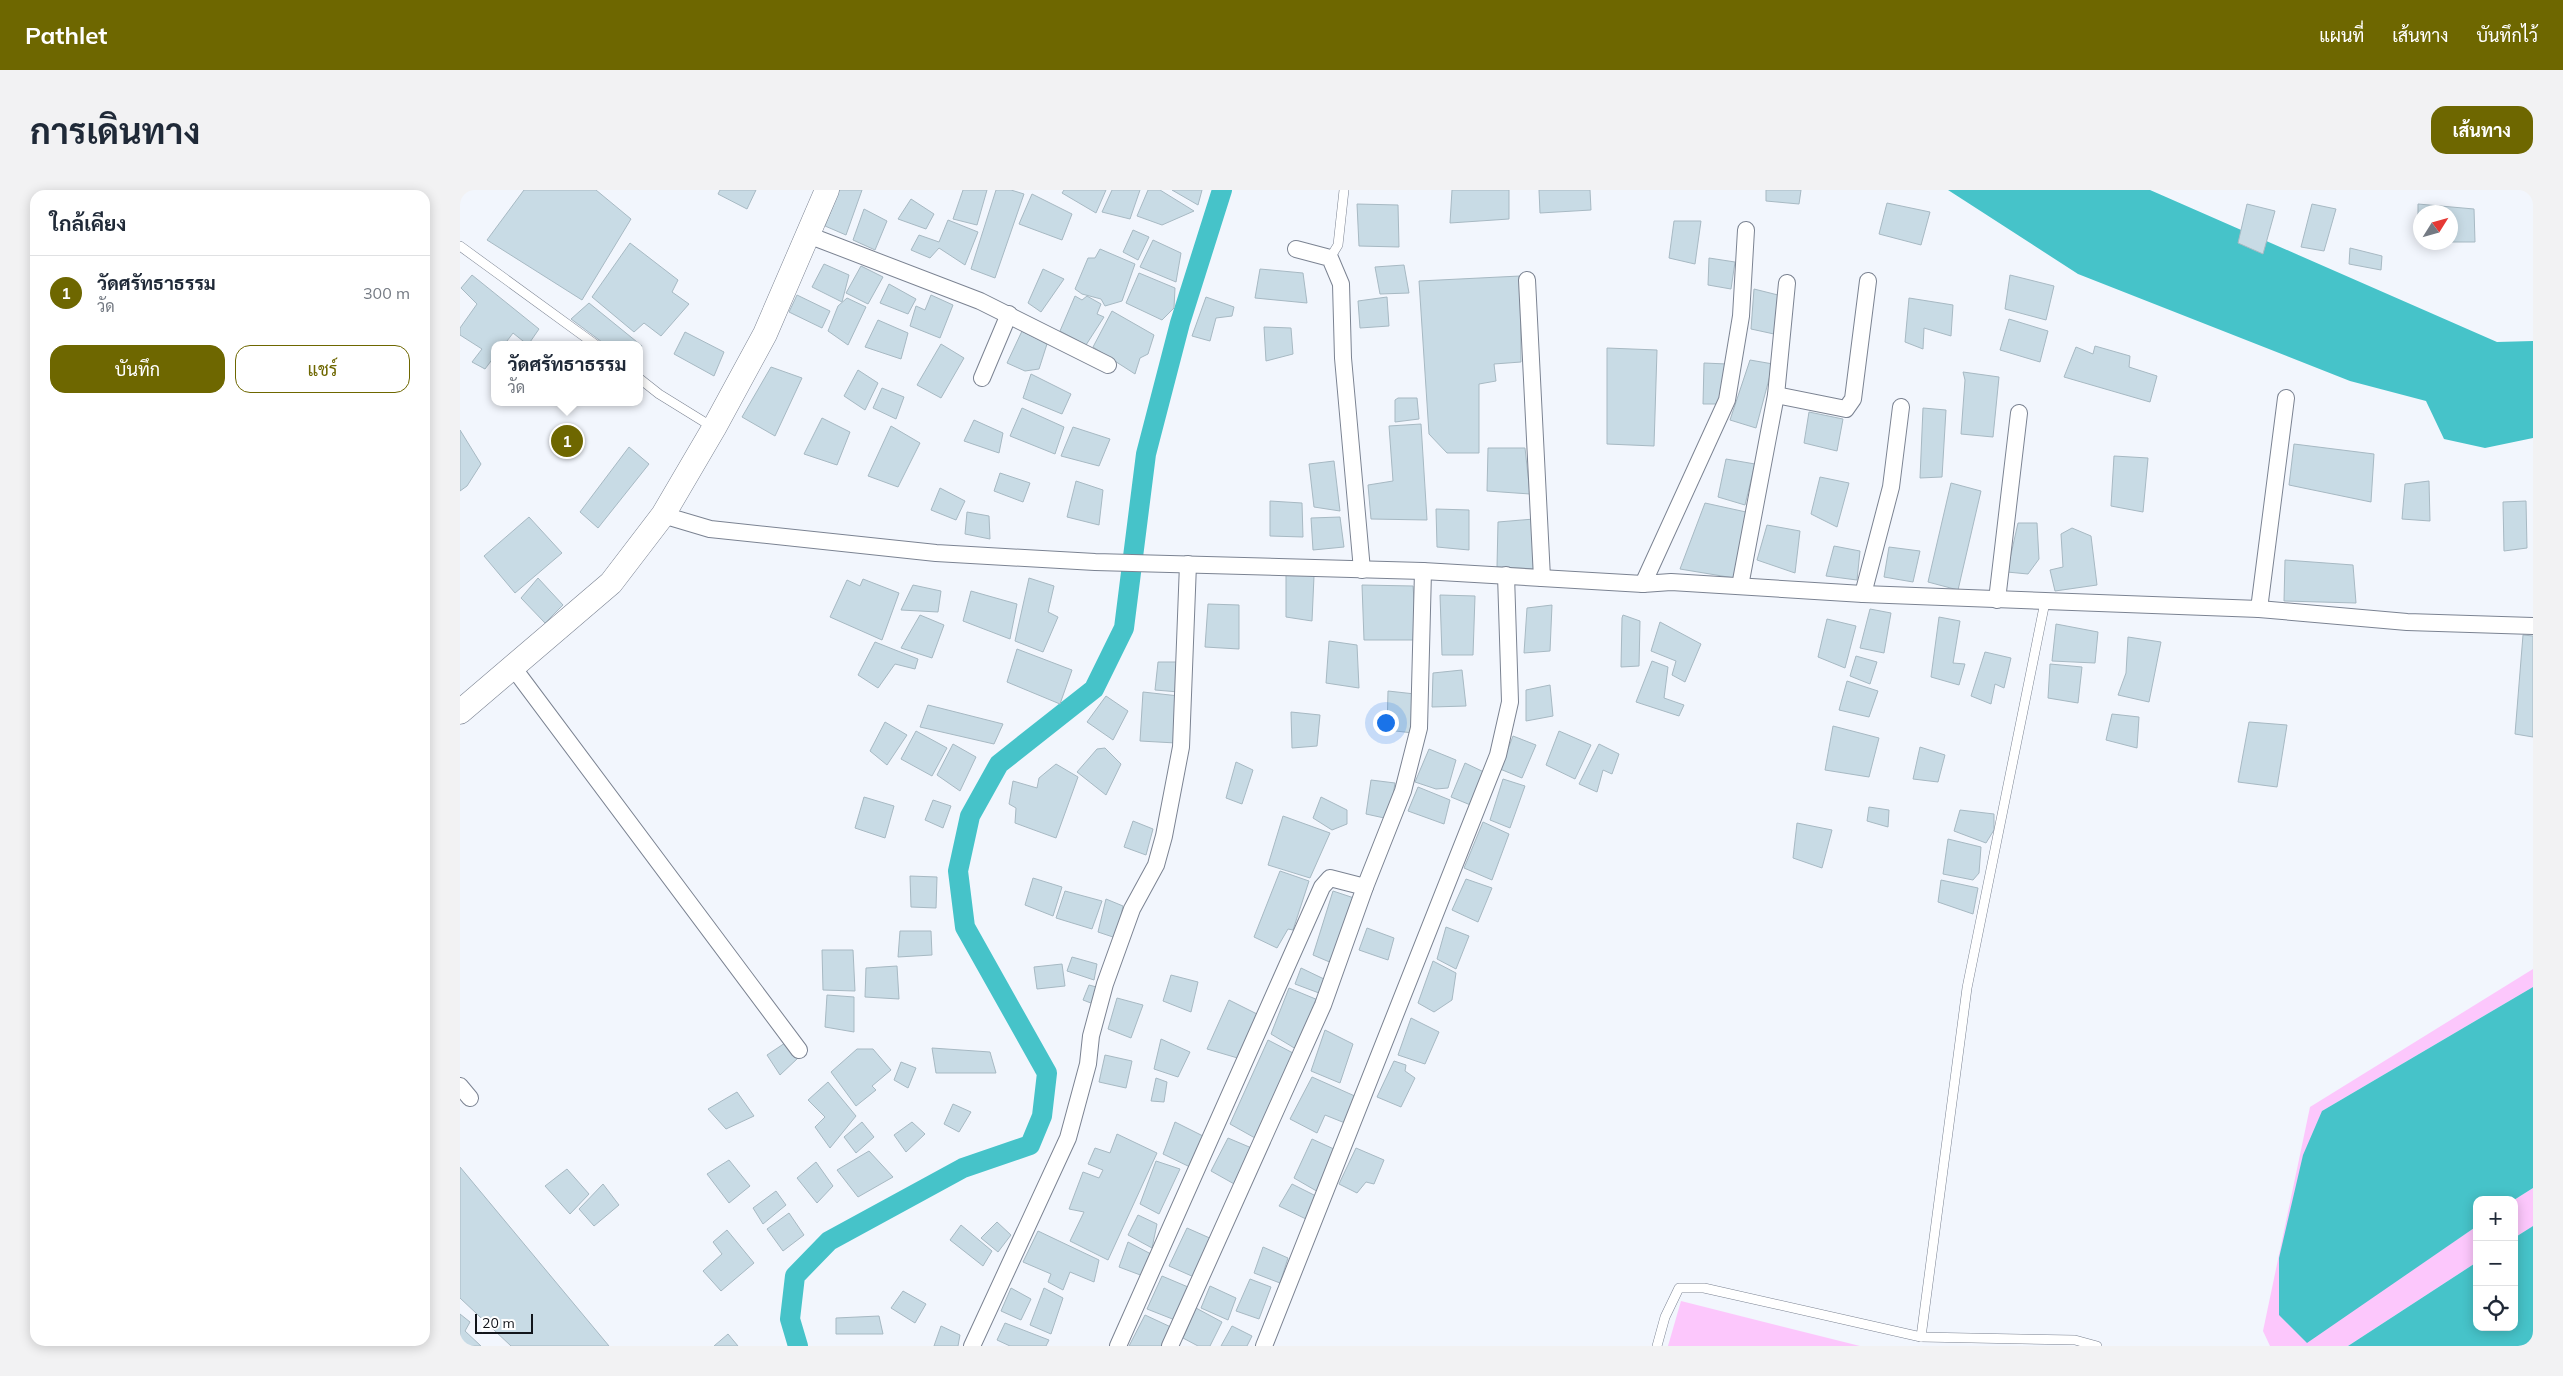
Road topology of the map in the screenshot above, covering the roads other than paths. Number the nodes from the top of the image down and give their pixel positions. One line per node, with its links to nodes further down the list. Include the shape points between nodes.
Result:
1 (827, 190): 4 (street)
2 (1344, 190): 7 (lane, via 1338,245)
3 (1746, 230): 27 (street, via 1741,316 1727,400)
4 (808, 235): 11 (street); 20 (street, via 765,334)
5 (460, 246): 12 (lane)
6 (1296, 249): 7 (street)
7 (1330, 258): 23 (street, via 1341,284 1343,358)
8 (1527, 280): 26 (street)
9 (1868, 281): 16 (street, via 1853,399 1846,409)
10 (1787, 283): 16 (street)
11 (1009, 314): 13 (street); 14 (street)
12 (591, 341)
13 (1108, 365)
14 (982, 378)
15 (643, 381): 20 (lane)
16 (1776, 395): 28 (street)
17 (2286, 398): 32 (street)
18 (1901, 407): 29 (street, via 1891,487)
19 (2019, 413): 30 (street)
20 (714, 428): 21 (street)
21 (663, 514): 22 (street, via 710,529 936,553); 34 (street, via 611,583)
22 (1185, 564): 23 (street); 39 (street, via 1181,748 1162,843 1156,865 1132,909 1114,959 1091,1036 1088,1064 1068,1138)
23 (1362, 570): 24 (street)
24 (1423, 571): 25 (street); 36 (street, via 1419,728 1403,791)
25 (1506, 575): 26 (street); 42 (street, via 1510,702 1498,755)
26 (1542, 578): 27 (street)
27 (1643, 584): 28 (street, via 1671,582)
28 (1740, 586): 29 (street)
29 (1863, 594): 30 (street)
30 (1997, 600): 31 (street)
31 (2045, 602): 32 (street); 38 (lane, via 1967,988)
32 (2259, 609): 33 (street, via 2407,622)
33 (2533, 626)
34 (512, 666): 35 (street); 37 (street)
35 (460, 712)
36 (1365, 887): 40 (street, via 1330,878 1322,888); 41 (street, via 1323,1004)
37 (799, 1050)
38 (1921, 1337): 43 (lane, via 1704,1288 1679,1288); 44 (lane, via 2075,1340)
39 (972, 1346)
40 (1118, 1346)
41 (1170, 1346)
42 (1264, 1346)
43 (1657, 1346)
44 (2097, 1346)

